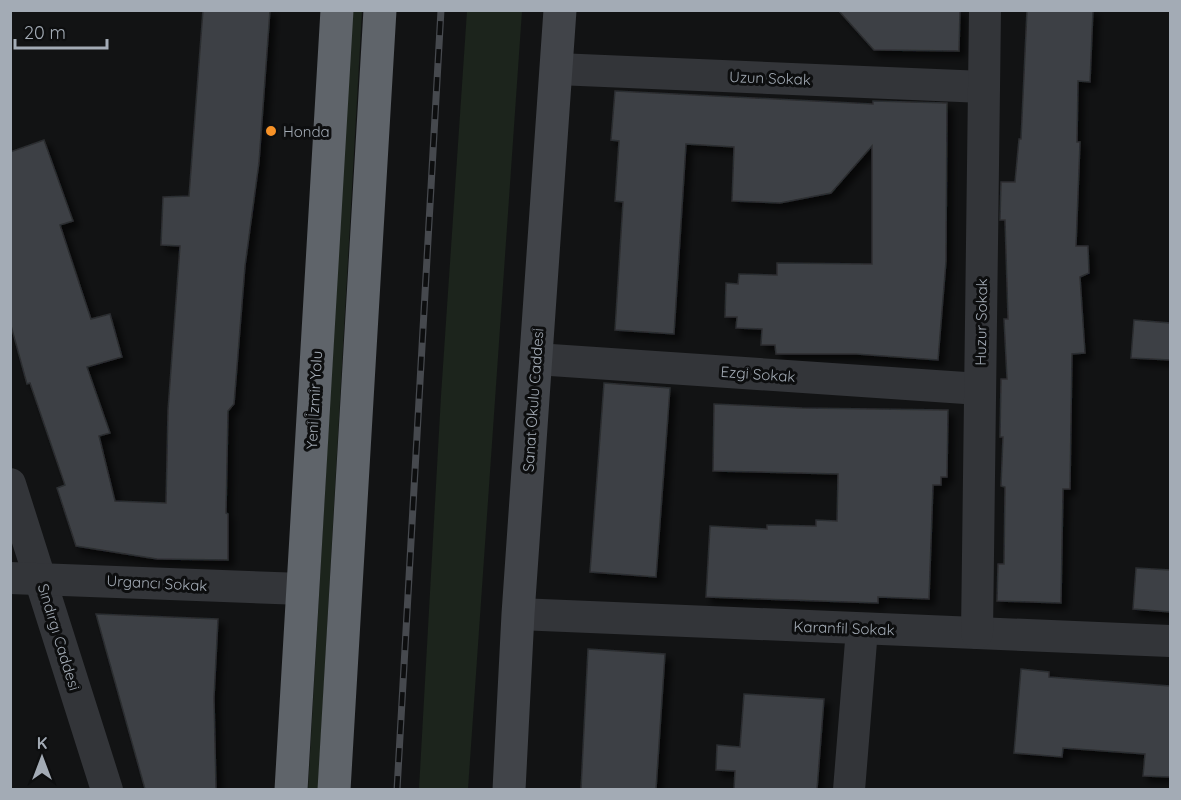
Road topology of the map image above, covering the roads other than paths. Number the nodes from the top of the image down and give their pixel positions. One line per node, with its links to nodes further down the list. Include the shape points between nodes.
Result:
1 (337, 10): 11 (highway, Yeni İzmir Yolu)
2 (380, 10): 18 (highway)
3 (560, 10): 5 (main road, Sanat Okulu Caddesi)
4 (986, 10): 6 (street, Huzur Sokak)
5 (557, 69): 6 (street, Uzun Sokak); 7 (main road, Sanat Okulu Caddesi)
6 (984, 87): 8 (street, Huzur Sokak)
7 (536, 358): 8 (street, Ezgi Sokak); 12 (main road, Sanat Okulu Caddesi)
8 (980, 389): 14 (street, Huzur Sokak)
9 (10, 484): 10 (street, Sındırgı Caddesi)
10 (26, 578): 11 (street, Urgancı Sokak); 16 (street, Sındırgı Caddesi)
11 (303, 590): 17 (highway, Yeni İzmir Yolu)
12 (518, 614): 13 (street, Karanfil Sokak); 19 (main road, Sanat Okulu Caddesi)
13 (862, 629): 14 (street, Karanfil Sokak); 20 (street)
14 (977, 633): 15 (street, Karanfil Sokak)
15 (1170, 641)
16 (107, 789)
17 (291, 789)
18 (334, 789)
19 (509, 789)
20 (849, 789)

